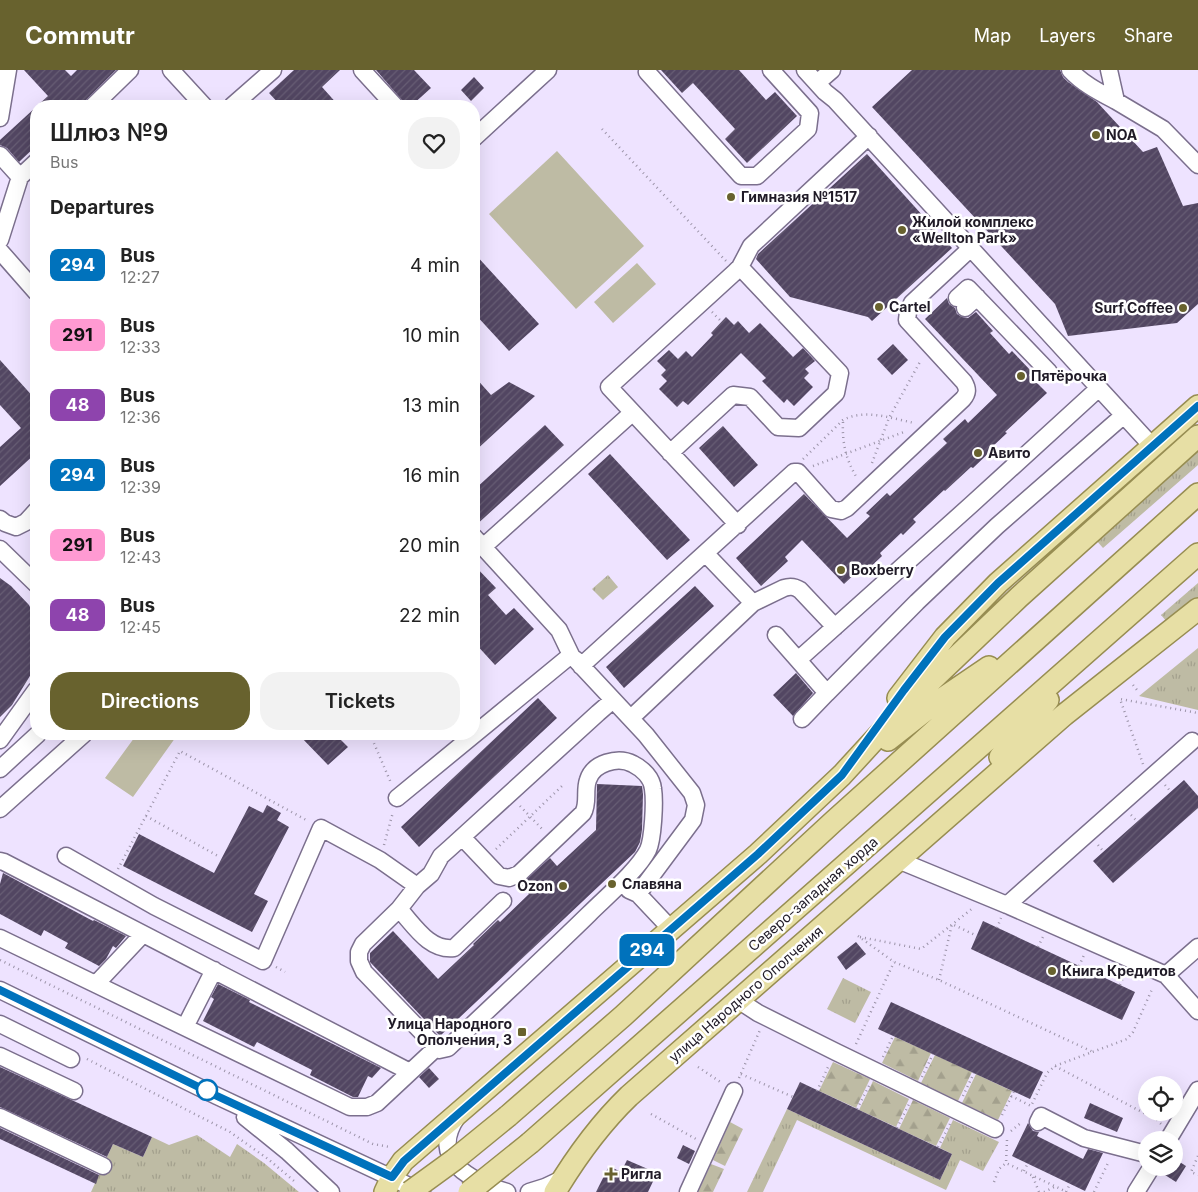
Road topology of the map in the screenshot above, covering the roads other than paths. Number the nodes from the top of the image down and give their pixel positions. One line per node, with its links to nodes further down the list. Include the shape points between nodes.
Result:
1 (8, 70): 19 (street)
2 (130, 70): 14 (street)
3 (171, 70): 15 (street)
4 (273, 70): 16 (street)
5 (362, 70): 17 (street)
6 (548, 70): 20 (street)
7 (648, 70): 8 (street, via 741,176 757,176 808,129 810,113)
8 (771, 70)
9 (805, 70): 13 (street)
10 (832, 70): 13 (street)
11 (1070, 70): 18 (street, via 1091,88)
12 (1109, 70): 18 (street)
13 (817, 83): 21 (street)
14 (99, 100)
15 (198, 100)
16 (239, 100)
17 (390, 100)
18 (1116, 101): 23 (street, via 1162,129)
19 (0, 118)
20 (480, 132)
21 (868, 136): 27 (street); 29 (street, via 751,246)
22 (0, 155): 25 (street)
23 (1198, 165)
24 (30, 168): 25 (street)
25 (20, 177): 26 (street)
26 (0, 240)
27 (972, 248): 33 (street); 43 (street, via 912,303 907,320 964,382 967,394 963,399 847,508 841,511 832,509 796,472)
28 (0, 251): 30 (street)
29 (737, 269): 35 (street, via 609,387); 39 (street, via 840,373 836,393 799,428 778,427 750,397 733,395)
30 (30, 283)
31 (966, 301): 32 (street)
32 (1049, 372)
33 (1099, 388): 36 (street); 52 (street)
34 (1198, 406): 38 (main road)
35 (632, 413): 39 (street); 44 (street)
36 (1124, 415): 38 (street); 58 (street, via 997,526)
37 (1198, 436): 70 (main road, via 1042,574 908,703)
38 (1152, 446): 70 (main road, via 998,583 945,637)
39 (670, 452): 43 (street)
40 (1198, 494): 54 (main road)
41 (30, 518): 42 (street, via 16,527)
42 (0, 519)
43 (738, 525): 47 (street)
44 (480, 540)
45 (480, 544): 57 (street, via 559,630)
46 (0, 549): 49 (street)
47 (706, 554): 50 (street); 57 (street)
48 (1198, 554): 55 (main road)
49 (30, 578)
50 (753, 603): 52 (street, via 788,586 795,587); 61 (street)
51 (1198, 609): 73 (main road, via 1064,715)
52 (835, 627): 56 (street)
53 (776, 636): 56 (street)
54 (1040, 636): 70 (main road, via 930,707); 115 (main road, bridge, via 623,1016 508,1116)
55 (1095, 644): 73 (main road); 117 (main road, Северо-западная хорда, bridge, via 530,1143)
56 (798, 660): 58 (street)
57 (576, 661): 60 (street); 63 (street)
58 (827, 693): 62 (street)
59 (30, 698): 64 (street)
60 (613, 700): 61 (street); 74 (street)
61 (630, 718): 80 (street, via 692,793 696,805 688,828)
62 (802, 719)
63 (480, 734)
64 (0, 740)
65 (31, 740): 69 (street)
66 (77, 740): 72 (street)
67 (473, 740): 71 (street)
68 (1192, 741): 82 (street)
69 (0, 769)
70 (842, 775): 84 (main road)
71 (397, 798)
72 (0, 809)
73 (955, 811): 76 (main road, улица Народного Ополчения)
74 (462, 837): 78 (street); 79 (street, via 499,876 514,877 583,814 587,780 593,772 604,764 621,760 632,763 650,778 653,789 651,842 648,851)
75 (66, 856): 78 (street, via 154,906 263,961 320,828 380,860)
76 (898, 860): 82 (street); 92 (main road, улица Народного Ополчения)
77 (0, 861): 85 (street)
78 (417, 886): 83 (street)
79 (617, 887): 80 (street); 96 (street, via 448,1048)
80 (638, 894): 84 (street)
81 (503, 901): 83 (street, via 454,948 445,949 431,943)
82 (1007, 905): 89 (street)
83 (400, 909): 96 (street, via 363,944 358,961 364,972)
84 (672, 929): 104 (main road)
85 (143, 934): 88 (street); 90 (street)
86 (0, 938): 90 (street)
87 (1198, 947): 89 (street)
88 (214, 970): 95 (street); 99 (street)
89 (1163, 973): 93 (street)
90 (96, 984): 95 (street)
91 (0, 990): 103 (street)
92 (738, 1000): 107 (street, via 836,1052); 113 (main road, улица Народного Ополчения, via 608,1116)
93 (1198, 1011)
94 (0, 1024): 98 (street)
95 (185, 1027): 99 (street, via 359,1109 377,1103)
96 (436, 1048): 99 (street)
97 (0, 1056): 101 (street)
98 (75, 1057)
99 (410, 1072)
100 (1198, 1090): 108 (street)
101 (74, 1091)
102 (734, 1091): 120 (street)
103 (217, 1096): 112 (street); 114 (street, via 280,1145)
104 (460, 1113): 112 (main road, via 404,1161); 118 (street, via 448,1136 448,1151 453,1164)
105 (0, 1117): 110 (street)
106 (1039, 1121): 109 (street, via 1041,1116 1084,1138)
107 (995, 1129)
108 (1173, 1131)
109 (1138, 1152)
110 (103, 1166)
111 (1146, 1176): 121 (street)
112 (389, 1185): 116 (street)
113 (559, 1185): 119 (street)
114 (331, 1192)
115 (410, 1192)
116 (422, 1192)
117 (469, 1192)
118 (507, 1192)
119 (529, 1192)
120 (688, 1192)
121 (1136, 1192)

